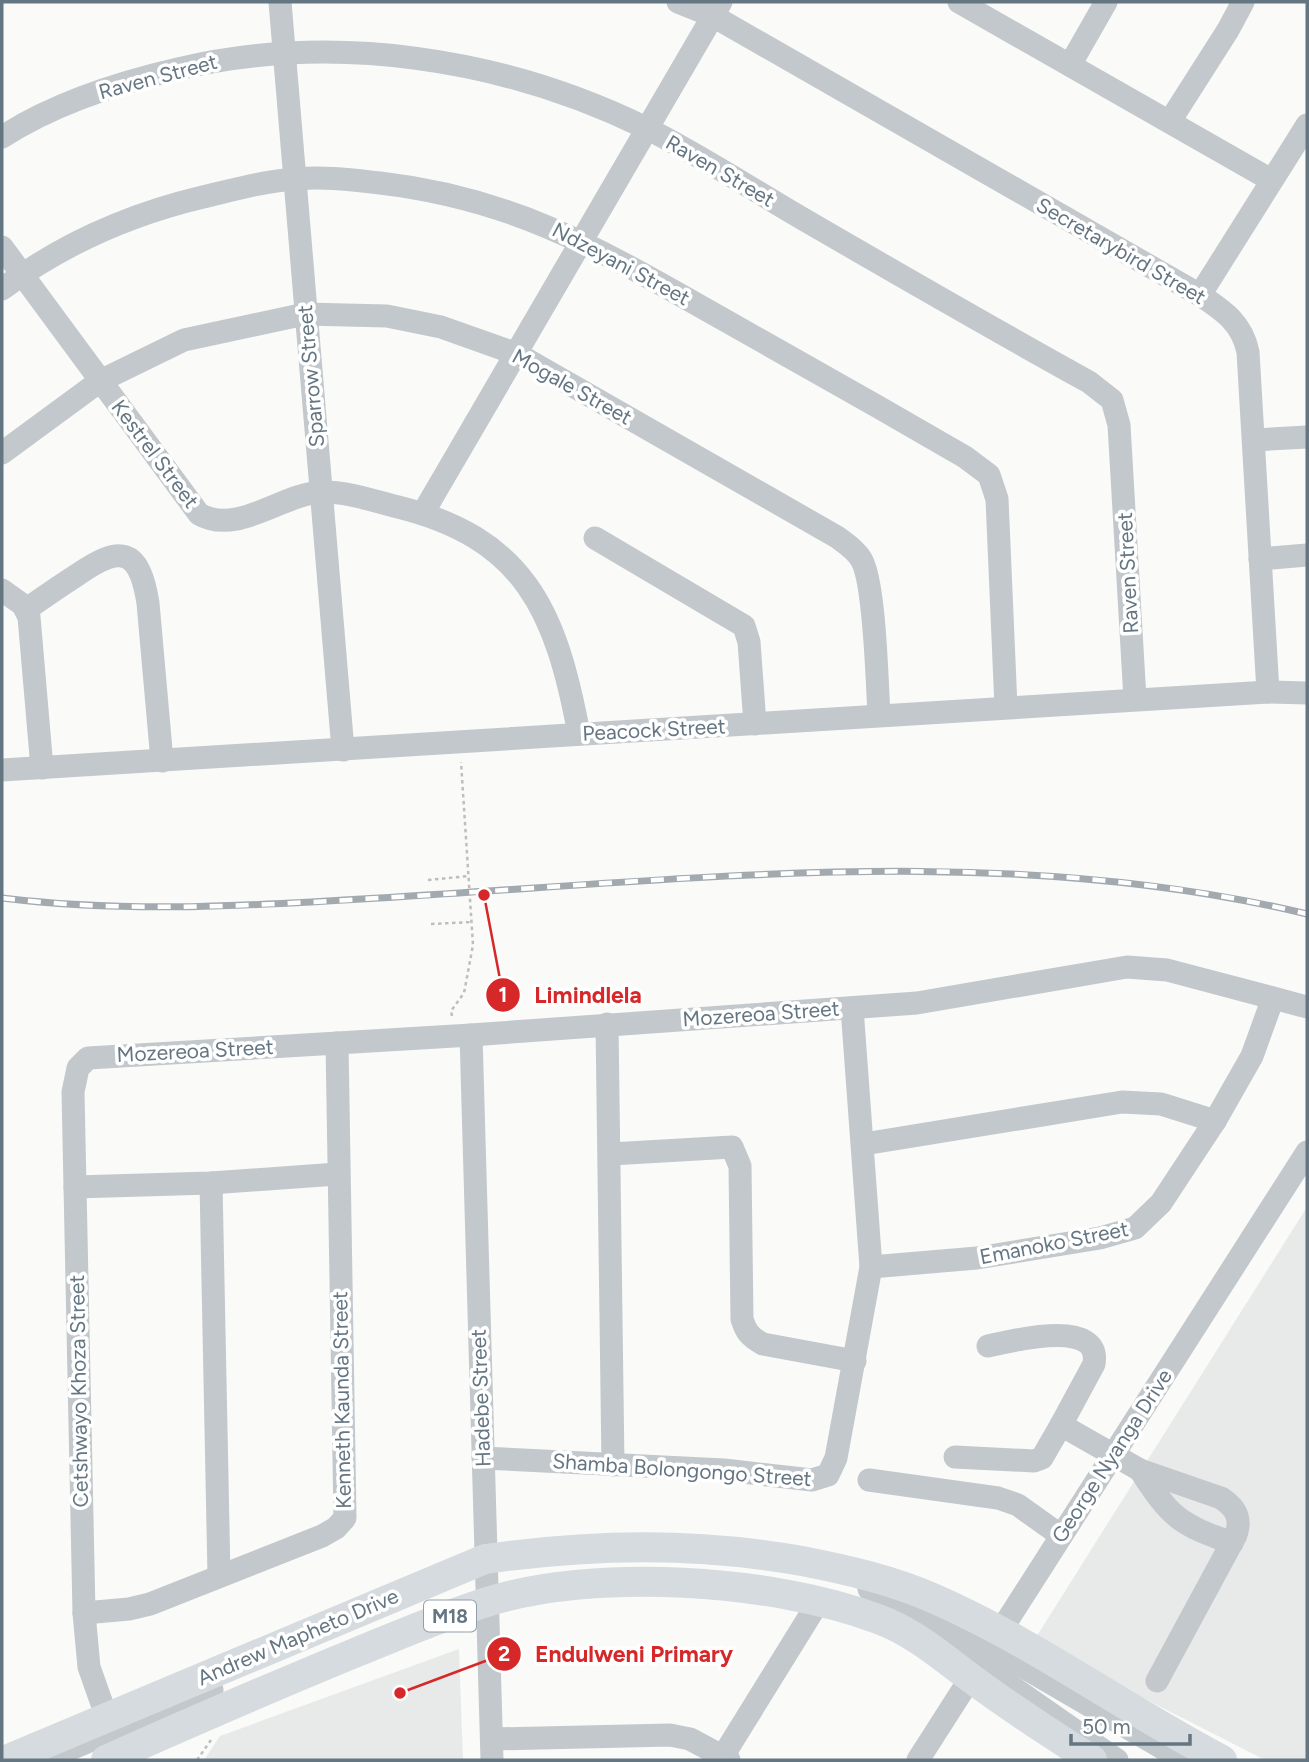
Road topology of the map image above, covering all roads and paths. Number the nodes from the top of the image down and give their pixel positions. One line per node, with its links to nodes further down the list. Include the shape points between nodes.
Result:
1 (280, 2): 7 (street, Sparrow Street)
2 (678, 2): 6 (street, Secretarybird Street)
3 (959, 2): 8 (street)
4 (1106, 2): 8 (street)
5 (1242, 2): 9 (street)
6 (717, 9): 11 (street); 19 (street, Secretarybird Street)
7 (285, 52): 11 (street, Raven Street, via 383,54 460,66 520,79); 12 (street, Raven Street, via 215,60 139,78 79,99); 13 (street, Sparrow Street)
8 (1070, 65): 9 (street)
9 (1170, 121): 14 (street)
10 (1307, 125): 14 (street)
11 (646, 128): 15 (street); 35 (street, Raven Street, via 1089,382 1112,400 1119,425)
12 (2, 137)
13 (296, 179): 15 (street, Ndzeyani Street, via 373,182 466,197); 17 (street, Ndzeyani Street, via 161,208 112,227); 20 (street, Sparrow Street)
14 (1271, 180): 19 (street)
15 (582, 241): 21 (street); 36 (street, Ndzeyani Street, via 965,457 989,475 997,499)
16 (2, 247): 17 (street, Kestrel Street)
17 (22, 274): 18 (street, Ndzeyani Street); 22 (street, Kestrel Street)
18 (2, 289)
19 (1200, 295): 24 (street, Secretarybird Street, via 1229,314 1245,339)
20 (305, 314): 21 (street, Mogale Street, via 414,320); 22 (street, Mogale Street, via 184,340); 26 (street, Sparrow Street)
21 (517, 354): 27 (street); 37 (street, Mogale Street, via 854,550 862,559 869,587)
22 (100, 382): 25 (street, Mogale Street); 26 (street, Kestrel Street, via 199,514 208,519 239,518)
23 (1307, 437): 24 (street)
24 (1254, 440): 30 (street, Secretarybird Street)
25 (2, 453)
26 (320, 492): 27 (street, Kestrel Street); 41 (street, Sparrow Street)
27 (424, 513): 39 (street, Kestrel Street, via 481,540 533,592 559,646)
28 (595, 538): 38 (street, via 744,626)
29 (1307, 555): 30 (street)
30 (1260, 559): 33 (street, Secretarybird Street)
31 (2, 590): 32 (street)
32 (27, 609): 42 (street, via 108,555 133,560 148,603); 43 (street)
33 (1268, 692): 34 (street, Peacock Street); 35 (street, Peacock Street)
34 (1307, 693)
35 (1135, 699): 36 (street, Peacock Street)
36 (1006, 707): 37 (street, Peacock Street)
37 (879, 715): 38 (street, Peacock Street)
38 (755, 724): 39 (street, Peacock Street)
39 (579, 734): 40 (street, Peacock Street)
40 (459, 742): 41 (street, Peacock Street); 45 (path)
41 (343, 750): 42 (street, Peacock Street)
42 (162, 761): 43 (street, Peacock Street)
43 (41, 768): 44 (street, Peacock Street)
44 (2, 770)
45 (468, 876): 46 (path); 47 (path)
46 (428, 880)
47 (472, 922): 48 (path); 53 (path, via 473,945 464,993 451,1011)
48 (430, 924)
49 (1273, 998): 50 (street, Mozereoa Street); 51 (street, Mozereoa Street, via 1146,967 942,1000); 56 (street, Emanoko Street, via 1252,1056)
50 (1307, 1007)
51 (852, 1008): 52 (street, Mozereoa Street); 57 (street, Shamba Bolongongo Street)
52 (607, 1024): 53 (street, Mozereoa Street); 59 (street)
53 (463, 1036): 54 (street, Mozereoa Street); 69 (street, Hadebe Street)
54 (337, 1043): 55 (street, Mozereoa Street, via 98,1056); 60 (street, Kenneth Kaunda Street)
55 (83, 1062): 62 (street, Cetshwayo Khoza Street, via 73,1092)
56 (1215, 1121): 57 (street, via 1161,1104 1122,1102); 63 (street, Emanoko Street, via 1161,1203 1135,1228 977,1258)
57 (864, 1144): 63 (street, Shamba Bolongongo Street)
58 (1307, 1152): 67 (street, George Nyanga Drive)
59 (611, 1154): 65 (street, via 732,1147 740,1166 745,1329 763,1344); 70 (street)
60 (337, 1174): 61 (street); 75 (street, Kenneth Kaunda Street, via 345,1518 322,1536)
61 (211, 1183): 62 (street); 75 (street)
62 (75, 1188): 78 (street, Cetshwayo Khoza Street)
63 (871, 1267): 65 (street, Shamba Bolongongo Street)
64 (988, 1346): 66 (street, via 1061,1334 1092,1348 1094,1364)
65 (855, 1361): 70 (street, Shamba Bolongongo Street, via 836,1458 821,1479)
66 (1062, 1425): 67 (street); 68 (street, via 1042,1458 1034,1461)
67 (1113, 1455): 71 (street); 73 (street, George Nyanga Drive)
68 (955, 1457)
69 (483, 1458): 70 (street, Shamba Bolongongo Street); 76 (street, Hadebe Street)
70 (613, 1465)
71 (1140, 1471): 74 (street, via 1177,1520); 74 (street, via 1231,1504 1239,1526)
72 (869, 1480): 73 (street, via 998,1498 1018,1505)
73 (1060, 1535): 79 (street, George Nyanga Drive)
74 (1232, 1543): 80 (street)
75 (219, 1576): 78 (street, Kenneth Kaunda Street, via 138,1607)
76 (487, 1581): 77 (main road, Andrew Mapheto Drive / M18, via 684,1583); 79 (street, via 644,1572 803,1587 851,1599); 79 (main road, Andrew Mapheto Drive / M18, via 562,1548 620,1545 749,1551 852,1570 934,1598); 81 (main road, Andrew Mapheto Drive / M18); 82 (street, Hadebe Street); 85 (street); 86 (street); 87 (main road, Andrew Mapheto Drive / M18)
77 (819, 1601): 79 (main road, Andrew Mapheto Drive / M18, via 889,1624 929,1645); 83 (street)
78 (84, 1613): 81 (street, Cetshwayo Khoza Street, via 89,1667)
79 (986, 1656): 88 (street, George Nyanga Drive); 89 (main road, Andrew Mapheto Drive / M18); 90 (street); 91 (street); 92 (main road, Andrew Mapheto Drive / M18)
80 (1157, 1681)
81 (107, 1718): 84 (main road, Andrew Mapheto Drive / M18)
82 (492, 1750): 83 (street, via 670,1735 690,1739)
83 (726, 1758)
84 (6, 1760)
85 (44, 1760)
86 (78, 1760)
87 (106, 1760)
88 (918, 1760)
89 (1092, 1760)
90 (1117, 1760)
91 (1183, 1760)
92 (1222, 1760)

